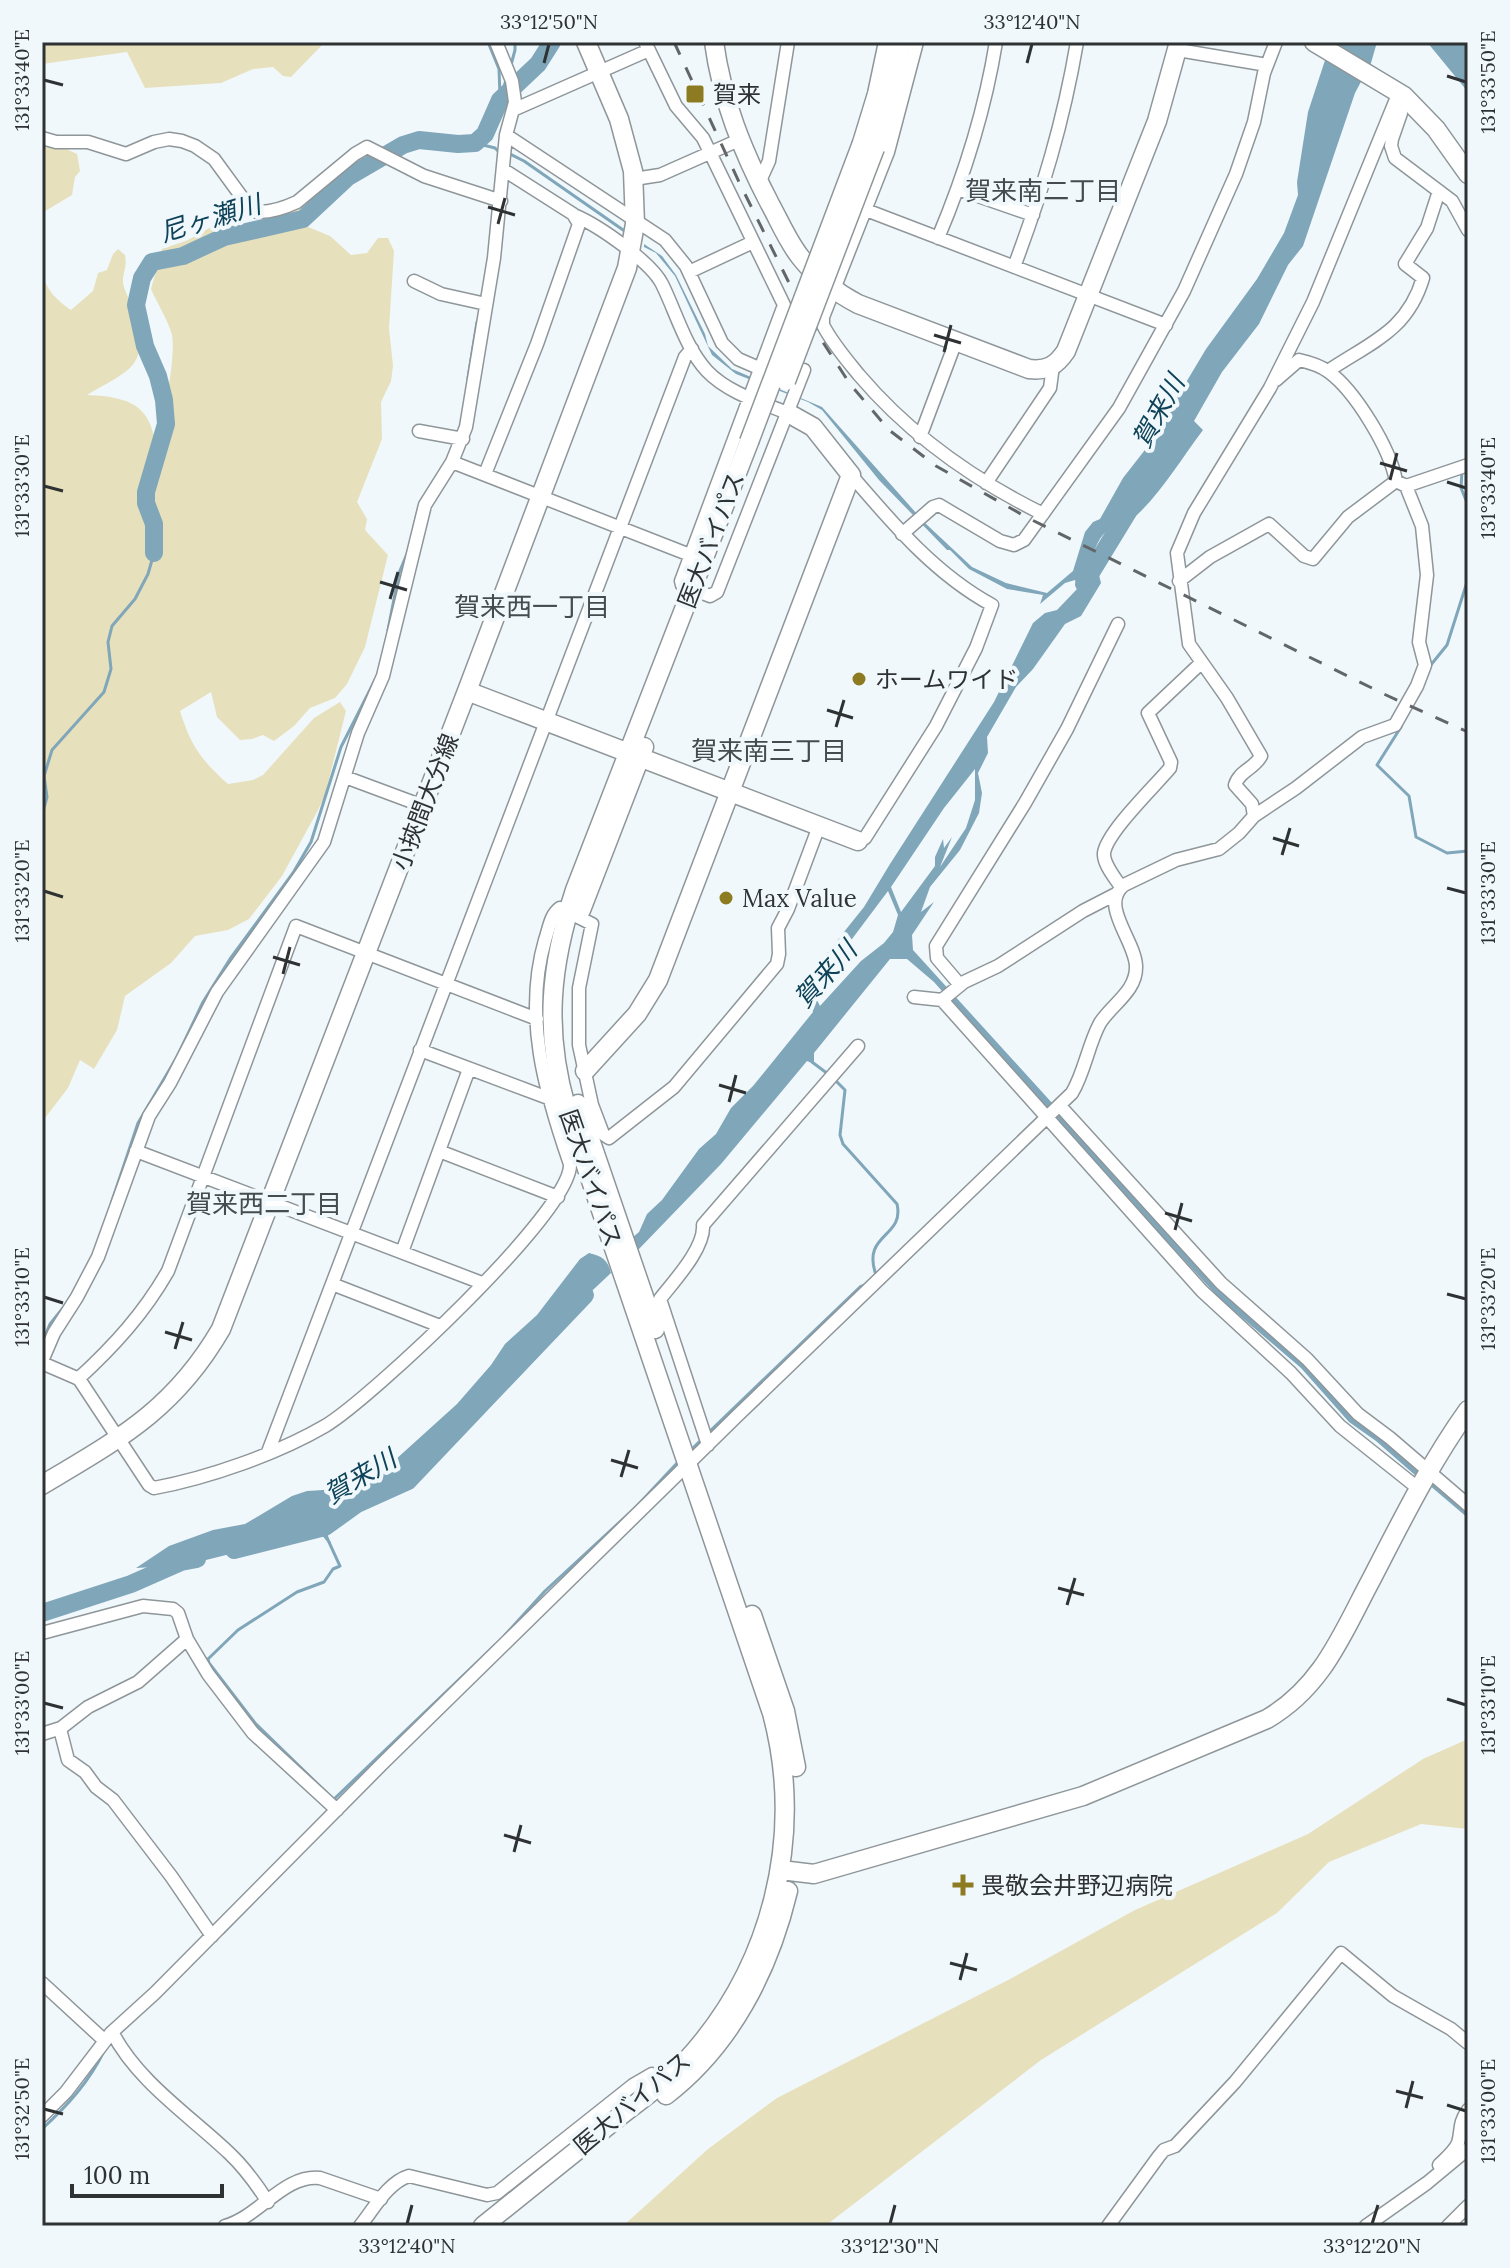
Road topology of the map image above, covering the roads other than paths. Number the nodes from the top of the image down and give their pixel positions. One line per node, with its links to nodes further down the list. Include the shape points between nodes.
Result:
1 (496, 42): 17 (street, via 515,91)
2 (586, 42): 15 (main road, 小挾間大分線)
3 (714, 42): 20 (main road)
4 (788, 42): 26 (street, via 769,161)
5 (888, 42): 21 (main road, 医大バイパス)
6 (902, 42): 21 (main road, 医大バイパス)
7 (917, 42): 30 (street, via 888,152)
8 (996, 42): 27 (street, via 986,97)
9 (1077, 42): 31 (street, via 1059,132)
10 (1276, 42): 14 (street)
11 (1314, 42): 16 (main road)
12 (647, 46): 15 (street); 22 (street, via 676,106)
13 (1178, 46): 14 (street); 41 (main road, via 1157,121)
14 (1267, 65): 43 (street, via 1236,174)
15 (599, 71): 17 (street); 25 (main road, 小挾間大分線, via 625,135)
16 (1395, 94): 24 (main road, via 1429,121); 28 (street, via 1401,113 1392,139 1394,155); 50 (street, via 1326,273)
17 (513, 110): 19 (street)
18 (42, 138): 29 (street, via 88,142 126,154 154,142 182,141 214,159 258,212 297,202 367,147 437,181)
19 (506, 140): 23 (street); 34 (street)
20 (739, 140): 22 (street); 26 (main road)
21 (868, 145): 68 (main road, 医大バイパス, bridge)
22 (710, 154): 25 (street, via 660,175); 36 (street)
23 (504, 164): 29 (street); 32 (street)
24 (1468, 174)
25 (634, 179): 34 (main road, 小挾間大分線)
26 (759, 183): 40 (main road, via 795,250)
27 (958, 189): 31 (street); 35 (street)
28 (1439, 191): 33 (street, via 1457,208); 49 (street, via 1427,228 1405,264 1423,278 1411,304 1383,337)
29 (501, 201): 42 (street)
30 (866, 210): 35 (street); 40 (street)
31 (1033, 215): 37 (street)
32 (576, 216): 34 (street); 58 (street, via 579,227)
33 (1468, 230)
34 (633, 237): 38 (street, via 672,246); 45 (street); 62 (main road, 小挾間大分線, via 617,296)
35 (938, 238): 37 (street)
36 (753, 242): 38 (street); 47 (street, via 784,305)
37 (1014, 267): 41 (street)
38 (689, 272): 47 (street, via 722,343 738,359)
39 (414, 281): 42 (street, via 441,294)
40 (834, 290): 44 (main road); 54 (street, via 823,317 827,332 864,380)
41 (1089, 296): 43 (street); 46 (main road, via 1066,351)
42 (486, 304): 55 (street)
43 (1166, 325): 63 (street, via 1119,408)
44 (956, 341): 46 (main road, via 1029,369); 54 (street)
45 (692, 349): 51 (street, via 711,375); 64 (street)
46 (1053, 366): 60 (street, via 1050,388)
47 (761, 369): 51 (street)
48 (804, 370): 52 (street)
49 (1328, 371): 50 (street, via 1299,360); 61 (street, via 1360,407)
50 (1270, 388): 67 (street, via 1194,513 1177,553)
51 (750, 398): 52 (street); 66 (street)
52 (788, 413): 59 (main road, via 813,427); 68 (street, via 717,592 713,596)
53 (419, 431): 55 (street)
54 (920, 437): 60 (street)
55 (463, 439): 56 (street)
56 (452, 462): 58 (street); 74 (street, via 425,505 389,658)
57 (1468, 465): 61 (street)
58 (485, 474): 62 (street)
59 (851, 475): 65 (street); 75 (main road)
60 (986, 483): 63 (street)
61 (1401, 483): 67 (street, via 1348,517 1313,559 1269,524); 77 (street, via 1422,526 1427,575 1419,642 1425,665 1415,689 1395,725 1362,737)
62 (542, 497): 64 (street); 71 (main road, 小挾間大分線)
63 (1043, 514): 65 (street, via 1018,545 1000,541 939,505)
64 (620, 527): 66 (street); 72 (street)
65 (902, 534): 79 (street, via 947,576 992,605 936,726 897,792)
66 (690, 555): 68 (street, via 680,583)
67 (1179, 581): 70 (street, via 1186,636)
68 (698, 591): 73 (main road, 医大バイパス)
69 (1118, 624): 84 (street, via 1067,729 936,946 937,958)
70 (1201, 663): 77 (street, via 1261,756 1235,785 1252,804); 80 (street, via 1148,713 1171,762 1105,851)
71 (467, 691): 72 (main road); 76 (main road, 小挾間大分線)
72 (545, 721): 73 (main road); 83 (street)
73 (634, 755): 75 (main road); 81 (main road, 医大バイパス)
74 (345, 777): 76 (street); 95 (street, via 324,842 217,992 149,1116)
75 (728, 791): 78 (main road); 91 (main road, via 658,980 637,1014)
76 (423, 806): 82 (main road, 小挾間大分線)
77 (1254, 816): 80 (street, via 1219,849 1176,860)
78 (819, 826): 79 (main road); 91 (street, via 778,928 777,964 674,1087 609,1138 600,1128)
79 (858, 841)
80 (1118, 891): 84 (street); 93 (street, via 1115,906 1135,974 1128,991 1102,1020 1077,1085)
81 (574, 919): 87 (street, via 560,908 555,912 543,947); 91 (street, via 592,924 579,988); 110 (main road, via 564,1000 570,1076); 110 (main road, 医大バイパス, via 558,950 553,984 559,1081)
82 (367, 953): 83 (street); 97 (street, via 296,926); 99 (main road, 小挾間大分線)
83 (445, 984): 87 (street); 89 (street)
84 (960, 985): 86 (street)
85 (914, 997): 86 (street)
86 (942, 1000): 94 (street)
87 (537, 1019): 92 (street)
88 (858, 1046): 110 (street, via 703,1225 695,1251 660,1299)
89 (420, 1050): 90 (street); 100 (street)
90 (469, 1069): 92 (street); 96 (street)
91 (585, 1071)
92 (548, 1098): 98 (street, via 570,1164)
93 (1061, 1107): 94 (street); 111 (street, via 1221,1283 1307,1359)
94 (1047, 1120): 110 (street); 111 (street, via 1202,1291 1340,1426)
95 (136, 1151): 97 (street); 105 (street, via 98,1257)
96 (439, 1151): 98 (street); 101 (street)
97 (204, 1177): 99 (street); 106 (street, via 153,1297 122,1337)
98 (558, 1197): 102 (street)
99 (272, 1203): 100 (street); 108 (main road, 小挾間大分線, via 208,1352 170,1399)
100 (351, 1233): 101 (street); 103 (street)
101 (402, 1252): 102 (street)
102 (482, 1283): 104 (street)
103 (332, 1284): 104 (street); 109 (street)
104 (440, 1326): 109 (street, via 354,1406)
105 (42, 1362): 106 (street)
106 (78, 1379): 108 (street)
107 (1468, 1410): 111 (main road)
108 (119, 1439): 109 (street, via 154,1488); 112 (main road, 小挾間大分線)
109 (268, 1452)
110 (692, 1452): 118 (street); 119 (main road, 医大バイパス, via 777,1733 784,1768)
111 (1425, 1480): 113 (street); 119 (main road, via 1320,1674 1275,1715 1047,1808 814,1874)
112 (42, 1485)
113 (1468, 1505)
114 (42, 1633): 115 (street, via 149,1605 178,1613)
115 (187, 1639): 116 (street, via 144,1678 88,1707); 118 (street, via 253,1733)
116 (60, 1729): 117 (street); 120 (street, via 68,1760 113,1800)
117 (42, 1734)
118 (337, 1810): 120 (street)
119 (787, 1871): 124 (main road, 医大バイパス, via 742,1981 697,2048); 135 (main road, 医大バイパス, via 782,1916 761,1972 706,2059)
120 (212, 1936): 122 (street)
121 (42, 1983): 122 (street)
122 (108, 2036): 126 (street); 130 (street, via 232,2156)
123 (1468, 2043): 136 (street, via 1393,1996 1341,1953 1235,2082 1159,2156)
124 (665, 2081): 129 (street, via 652,2074 633,2085 497,2193 409,2176); 134 (main road, 医大バイパス)
125 (1468, 2110): 128 (street, via 1458,2128 1456,2148)
126 (42, 2116)
127 (1468, 2149): 128 (street)
128 (1427, 2183): 137 (street)
129 (381, 2199): 130 (street, via 315,2177 294,2183); 133 (street)
130 (268, 2202): 132 (street)
131 (1468, 2206): 138 (street)
132 (225, 2226)
133 (360, 2226)
134 (483, 2226)
135 (503, 2226)
136 (1108, 2226)
137 (1366, 2226)
138 (1448, 2226)

